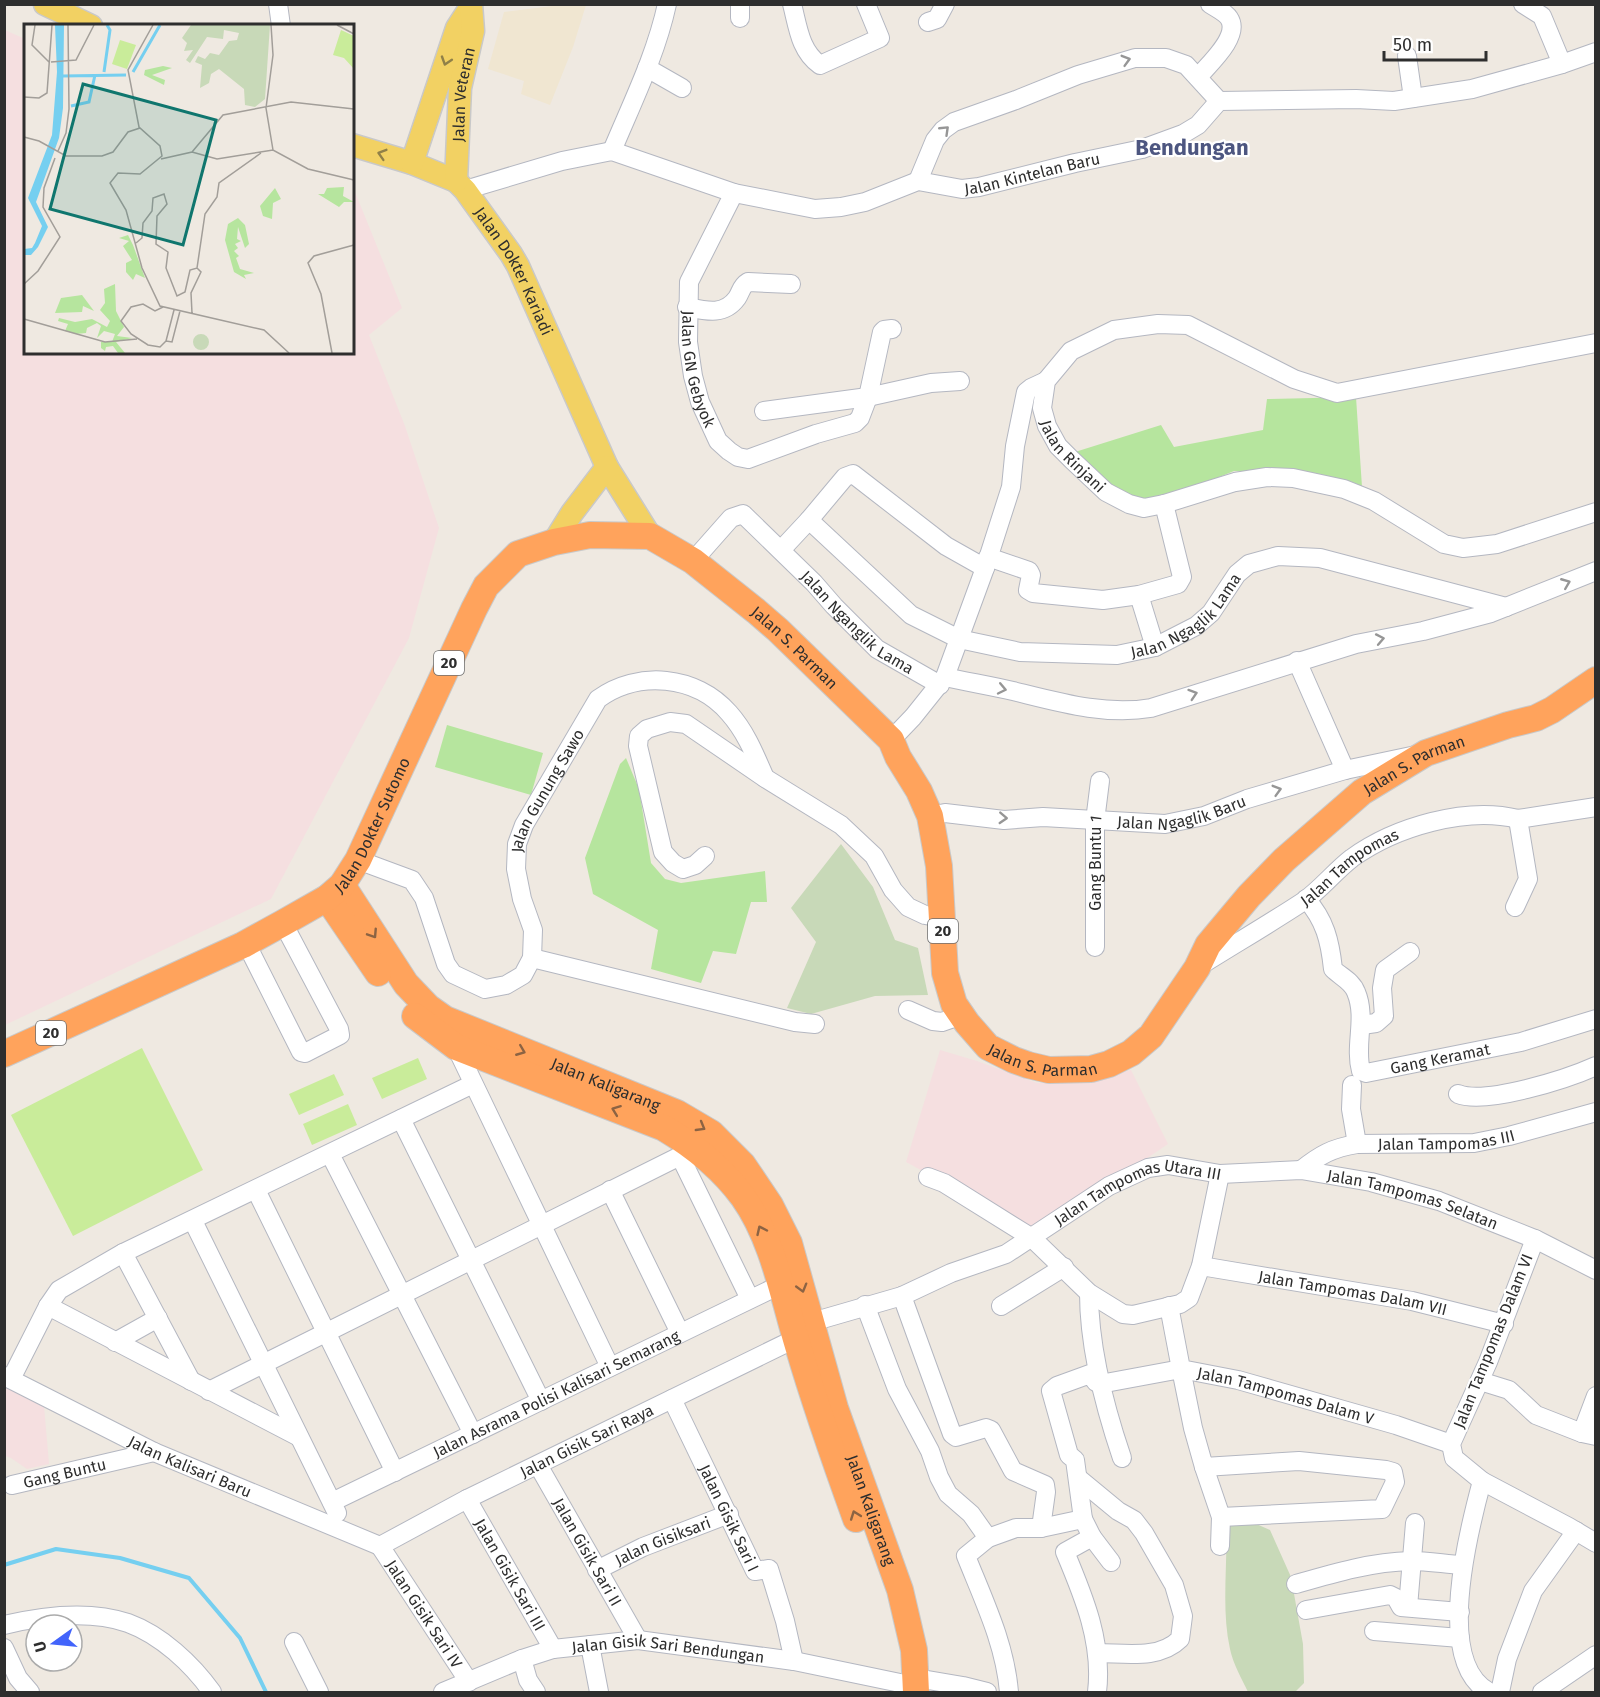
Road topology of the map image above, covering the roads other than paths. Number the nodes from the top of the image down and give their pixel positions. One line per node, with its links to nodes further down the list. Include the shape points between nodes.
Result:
1 (45, 4): 11 (main road)
2 (278, 4): 12 (street)
3 (667, 4): 16 (street)
4 (792, 4): 5 (street, via 802,46 820,65 880,38)
5 (866, 4)
6 (945, 4): 10 (street, via 937,19)
7 (1210, 4): 17 (street, via 1230,19 1232,33)
8 (1523, 4): 15 (street, via 1542,16)
9 (470, 6): 23 (main road, Jalan Veteran, one-way to 23, via 457,28); 25 (main road, Jalan Veteran, via 473,31 460,88)
10 (928, 22)
11 (87, 24)
12 (281, 24)
13 (1596, 52): 15 (street)
14 (1407, 56): 19 (street)
15 (1562, 64): 19 (street, via 1472,89)
16 (647, 68): 18 (street); 22 (street)
17 (1198, 77): 20 (street); 24 (street, one-way to 17, via 935,141 954,122 1078,75 1135,57 1166,58 1186,65)
18 (682, 88)
19 (1413, 98): 20 (street)
20 (1219, 101): 24 (street, Jalan Kintelan Baru, via 1198,125 1142,149 979,187 962,189)
21 (354, 147): 23 (main road, one-way to 21)
22 (612, 151): 25 (street); 26 (street)
23 (411, 164): 25 (main road)
24 (918, 181): 26 (street, via 841,207 815,208)
25 (460, 185): 35 (main road, Jalan Dokter Kariadi, via 512,254)
26 (734, 193): 28 (street, Jalan GN Gebyok, via 695,267 689,282)
27 (791, 284): 28 (street, via 748,282 736,299 719,311)
28 (687, 308): 33 (street, Jalan GN Gebyok, via 688,342 700,402 718,441 738,457 748,459 855,423)
29 (892, 328): 33 (street, Jalan GN Gebyok, via 882,332)
30 (1596, 343): 32 (street, via 1337,393 1294,379 1188,325 1158,324 1114,330 1089,340 1071,351)
31 (960, 381): 33 (street, via 913,385)
32 (1046, 381): 36 (street, Jalan Rinjani, via 1042,408 1058,446 1106,492 1144,508); 43 (street, via 1026,392 1011,487)
33 (868, 397): 34 (street)
34 (764, 411)
35 (607, 466): 39 (main road, Jalan Dokter Kariadi); 40 (main road)
36 (1164, 504): 37 (street, Jalan Rinjani, via 1235,482 1293,478 1344,489 1374,501 1444,544 1463,548 1497,544); 45 (street, via 1181,581)
37 (1596, 512)
38 (809, 520): 41 (street); 43 (street, via 845,477 853,474 946,546); 47 (street, Jalan Ngaglik Lama, via 910,615)
39 (650, 536): 40 (highway, Jalan Dokter Sutomo / 20, via 590,535); 42 (highway, Jalan S. Parman / 20)
40 (554, 542): 62 (highway, Jalan Dokter Sutomo / 20, via 518,554 486,586)
41 (781, 550): 42 (street, Jalan Nganglik Lama, via 743,514 731,518); 51 (street, Jalan Nganglik Lama, via 877,649)
42 (693, 561): 52 (highway, Jalan S. Parman / 20, via 778,630)
43 (987, 562): 45 (street, via 1029,571 1029,590 1033,592 1103,600); 47 (street)
44 (1596, 571): 46 (street, one-way to 44)
45 (1139, 595): 48 (street)
46 (1506, 607): 48 (street, Jalan Ngaglik Lama, via 1320,558 1278,556 1250,564 1237,574 1211,613 1196,626); 49 (street, one-way to 46, via 1491,614)
47 (959, 639): 48 (street, Jalan Ngaglik Lama, via 1039,653 1117,655); 51 (street)
48 (1155, 647)
49 (1297, 661): 51 (street, one-way to 49, via 1132,711); 54 (street)
50 (1596, 680): 53 (highway, Jalan S. Parman / 20, via 1536,718)
51 (943, 681): 52 (street)
52 (891, 740): 58 (highway, Jalan S. Parman / 20)
53 (1426, 753): 54 (street, Jalan Ngaglik Baru); 72 (highway, Jalan S. Parman / 20, via 1362,792 1284,860 1209,945)
54 (1345, 770): 60 (street, Jalan Ngaglik Baru, one-way to 54, via 1185,821)
55 (765, 778): 61 (street, via 686,724 670,722 647,729 639,736 638,746 663,852 683,869); 66 (street, via 849,833 874,856 893,890 908,907); 71 (street, Jalan Gunung Sawo, via 747,738 729,713 697,688 654,679 630,684 598,699 524,825 517,844 516,869 533,930)
56 (1100, 781): 60 (street, Gang Buntu 1)
57 (1596, 807): 59 (street, Jalan Tampomas)
58 (930, 816): 60 (street, Jalan Ngaglik Baru, one-way to 60, via 945,813); 66 (highway, Jalan S. Parman / 20, via 939,866)
59 (1518, 819): 64 (street, Jalan Tampomas, via 1470,816 1421,824 1351,858); 65 (street, via 1528,879)
60 (1095, 821): 69 (street, Gang Buntu 1)
61 (705, 856)
62 (358, 860): 63 (highway, Jalan Dokter Sutomo / 20); 71 (street, via 412,880 424,898 453,974 485,989 506,985 523,975)
63 (334, 891): 67 (highway, Jalan Dokter Sutomo / 20); 78 (highway, Jalan Kaligarang, via 398,1002); 83 (highway, Jalan Kaligarang, one-way to 83, via 428,1007)
64 (1306, 899): 72 (street, Jalan Tampomas); 77 (street, Gang Keramat, via 1323,921 1333,969 1356,991)
65 (1515, 908)
66 (942, 918): 74 (highway, Jalan S. Parman / 20, via 948,988)
67 (283, 923): 68 (highway, Jalan Dokter Sutomo / 20); 68 (street, via 340,1035 301,1052)
68 (246, 943): 79 (highway, Jalan Dokter Sutomo / 20)
69 (1095, 947)
70 (1410, 952): 77 (street, via 1385,970 1384,1016 1376,1023)
71 (532, 958): 76 (street)
72 (1197, 968): 74 (highway, Jalan S. Parman / 20, via 1151,1036 1131,1053 1091,1070 1049,1070 1014,1060 988,1047)
73 (908, 1010): 74 (street, via 942,1022)
74 (962, 1015)
75 (1596, 1019): 77 (street, Gang Keramat, via 1521,1042 1366,1073 1361,1071 1359,1061)
76 (815, 1024)
77 (1362, 1025)
78 (456, 1047): 81 (street); 83 (highway, Jalan Kaligarang)
79 (4, 1054)
80 (1596, 1066): 84 (street, via 1539,1086 1480,1097)
81 (473, 1084): 86 (street); 96 (street)
82 (1352, 1085): 87 (street, via 1351,1109)
83 (589, 1089): 88 (highway, Jalan Kaligarang, one-way to 83, via 664,1128); 115 (highway, Jalan Kaligarang, one-way to 115, via 685,1118 711,1133 743,1165 789,1243)
84 (1458, 1094)
85 (1596, 1112): 87 (street, Jalan Tampomas III, via 1474,1143)
86 (401, 1119): 89 (street); 100 (street)
87 (1357, 1143): 90 (street, Jalan Tampomas III, via 1334,1149)
88 (686, 1150): 94 (street); 104 (highway, Jalan Kaligarang, one-way to 88, via 763,1231 742,1196 720,1171); 108 (street)
89 (330, 1154): 93 (street); 106 (street)
90 (1301, 1170): 91 (street, Jalan Tampomas Selatan); 98 (street, Jalan Tampomas Selatan, via 1371,1182 1439,1201)
91 (1220, 1174): 97 (street, Jalan Tampomas Utara III, via 1168,1165 1148,1168 1109,1186); 101 (street, Jalan Tampomas Utara III)
92 (928, 1178): 97 (street)
93 (256, 1190): 95 (street); 116 (street)
94 (610, 1190): 96 (street); 117 (street)
95 (193, 1221): 99 (street); 119 (street)
96 (541, 1225): 100 (street); 120 (street)
97 (1032, 1238): 102 (street, Jalan Tampomas Utara III); 107 (street, Jalan Tampomas Utara III, via 1006,1254 951,1273)
98 (1534, 1239): 103 (street, Jalan Tampomas Selatan); 114 (street, Jalan Tampomas Dalam VI)
99 (123, 1253): 110 (street, via 59,1290); 113 (street)
100 (471, 1260): 106 (street); 129 (street)
101 (1201, 1266): 112 (street, Jalan Tampomas Utara III, via 1189,1298); 114 (street, Jalan Tampomas Dalam VII, via 1412,1301)
102 (1064, 1267): 105 (street, Jalan Tampomas Utara III); 111 (street)
103 (1596, 1270)
104 (780, 1285): 108 (street, Jalan Asrama Polisi Kalisari Semarang); 115 (highway, Jalan Kaligarang)
105 (1089, 1293): 112 (street, Jalan Tampomas Utara III, via 1123,1314); 125 (street)
106 (402, 1294): 116 (street); 130 (street)
107 (903, 1296): 109 (street, Jalan Tampomas Utara III); 148 (street, via 954,1437 988,1428 1014,1471 1045,1485)
108 (750, 1299): 117 (street, Jalan Asrama Polisi Kalisari Semarang)
109 (865, 1305): 115 (street, Jalan Tampomas Utara III); 152 (street, via 897,1389 948,1494 971,1514)
110 (48, 1306): 118 (street); 122 (street)
111 (1001, 1306)
112 (1169, 1306): 121 (street, Jalan Tampomas Dalam V)
113 (158, 1318): 118 (street); 123 (street)
114 (1503, 1324): 124 (street, Jalan Tampomas Dalam VI)
115 (807, 1330): 128 (street, Jalan Gisik Sari Raya); 177 (highway, Jalan Kaligarang, via 820,1419 880,1559 895,1637)
116 (326, 1332): 119 (street); 138 (street)
117 (680, 1333): 120 (street, Jalan Asrama Polisi Kalisari Semarang)
118 (115, 1342): 123 (street)
119 (263, 1363): 126 (street); 132 (street)
120 (610, 1367): 129 (street, Jalan Asrama Polisi Kalisari Semarang)
121 (1181, 1369): 125 (street); 133 (street, Jalan Tampomas Dalam V, via 1238,1380); 137 (street)
122 (8, 1377): 134 (street, Jalan Kalisari Baru)
123 (191, 1381): 126 (street)
124 (1480, 1381): 131 (street, via 1509,1390 1536,1414); 133 (street, Jalan Tampomas Dalam VI)
125 (1100, 1384): 135 (street); 139 (street, via 1090,1374 1051,1391)
126 (209, 1391): 132 (street)
127 (1596, 1396): 131 (street)
128 (672, 1399): 136 (street, Jalan Gisik Sari Raya); 144 (street, Jalan Gisik Sari I)
129 (541, 1401): 130 (street, Jalan Asrama Polisi Kalisari Semarang)
130 (473, 1434): 138 (street, Jalan Asrama Polisi Kalisari Semarang)
131 (1589, 1434)
132 (299, 1437): 143 (street)
133 (1451, 1444): 140 (street, via 1454,1458)
134 (154, 1452): 141 (street, Gang Buntu); 149 (street, Jalan Kalisari Baru)
135 (1122, 1458)
136 (538, 1465): 142 (street, Jalan Gisik Sari Raya); 159 (street, Jalan Gisik Sari II)
137 (1204, 1467): 145 (street); 145 (street, via 1299,1461 1386,1470 1396,1477 1382,1509)
138 (395, 1472): 143 (street, Jalan Asrama Polisi Kalisari Semarang)
139 (1078, 1478): 146 (street); 172 (street, via 1137,1522 1174,1585 1183,1616 1180,1639 1167,1650)
140 (1482, 1481): 150 (street); 158 (street)
141 (12, 1485)
142 (467, 1499): 154 (street, Jalan Gisik Sari Raya); 171 (street, Jalan Gisik Sari III)
143 (332, 1502): 149 (street)
144 (729, 1514): 159 (street, Jalan Gisiksari, via 651,1543); 175 (street, Jalan Gisik Sari I, via 755,1571 769,1569)
145 (1221, 1517): 155 (street)
146 (1083, 1519): 148 (street); 151 (street)
147 (1415, 1523): 156 (street)
148 (1041, 1528): 152 (street, via 1016,1528)
149 (346, 1531): 154 (street, Jalan Kalisari Baru)
150 (1576, 1531): 153 (street); 188 (street, via 1533,1591 1507,1659)
151 (1092, 1537): 157 (street); 172 (street, via 1065,1552 1081,1589)
152 (988, 1538): 185 (street, via 966,1556 1000,1644)
153 (1596, 1543)
154 (380, 1546): 176 (street, Jalan Gisik Sari IV)
155 (1220, 1546)
156 (1411, 1561): 158 (street); 160 (street, via 1349,1568); 161 (street)
157 (1111, 1562)
158 (1462, 1565): 163 (street)
159 (597, 1570): 167 (street, Jalan Gisik Sari II)
160 (1296, 1584)
161 (1408, 1607): 162 (street, via 1400,1606 1390,1595); 163 (street)
162 (1306, 1610)
163 (1460, 1612): 166 (street)
164 (4, 1625): 179 (street, via 59,1617 127,1623 177,1653)
165 (1374, 1631): 166 (street)
166 (1460, 1638): 187 (street, via 1474,1681)
167 (638, 1640): 169 (street, Jalan Gisik Sari Bendungan); 175 (street, Jalan Gisik Sari Bendungan)
168 (294, 1642): 180 (street)
169 (590, 1645): 171 (street, Jalan Gisik Sari Bendungan); 183 (street)
170 (4, 1648): 178 (street, via 18,1678)
171 (553, 1649): 174 (street, Jalan Gisik Sari Bendungan)
172 (1097, 1653): 186 (street)
173 (1596, 1654): 189 (street)
174 (522, 1659): 176 (street, Jalan Gisik Sari Bendungan); 182 (street)
175 (794, 1661): 177 (street, Jalan Gisik Sari Bendungan)
176 (469, 1682): 181 (street, Jalan Gisik Sari Bendungan)
177 (899, 1687): 184 (street, Jalan Gisik Sari Bendungan, via 963,1686)
178 (30, 1692)
179 (212, 1692)
180 (319, 1692)
181 (444, 1692)
182 (536, 1692)
183 (599, 1692)
184 (987, 1692)
185 (1009, 1692)
186 (1097, 1692)
187 (1489, 1692)
188 (1500, 1692)
189 (1542, 1692)

